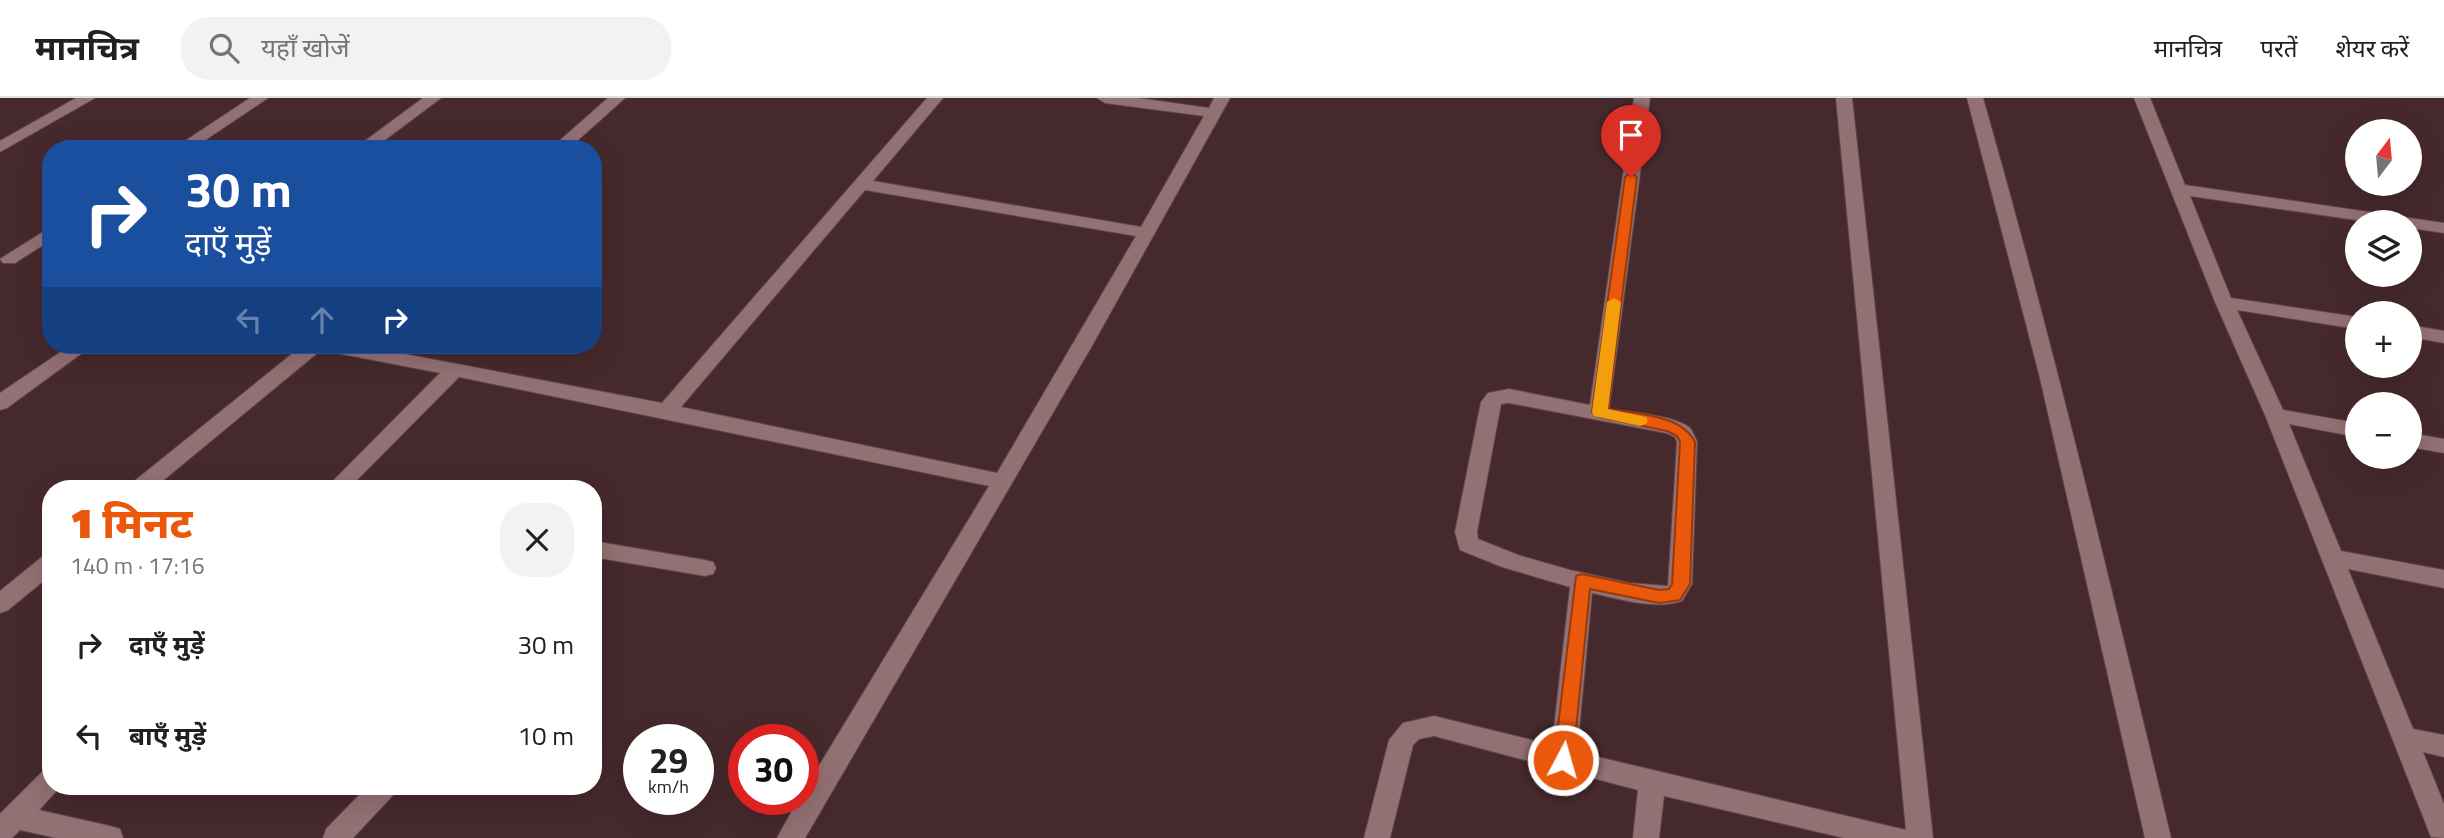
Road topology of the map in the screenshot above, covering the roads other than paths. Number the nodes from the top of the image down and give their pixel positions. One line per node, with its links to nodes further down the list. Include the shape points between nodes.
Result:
1 (87, 98): 15 (street)
2 (260, 98): 12 (street)
3 (433, 98): 13 (street)
4 (617, 98): 14 (street)
5 (935, 98): 16 (street)
6 (1105, 98): 11 (street)
7 (1642, 98): 34 (street)
8 (1844, 98): 63 (street)
9 (1976, 98): 64 (street, via 2066,445)
10 (2142, 98): 17 (street)
11 (1217, 105): 21 (street)
12 (195, 140)
13 (375, 140)
14 (568, 140)
15 (0, 147)
16 (861, 184): 21 (street); 33 (street)
17 (2178, 189): 18 (street); 24 (street)
18 (2345, 213)
19 (2422, 225): 20 (street)
20 (2444, 228)
21 (1146, 233): 41 (street)
22 (42, 238): 23 (street)
23 (9, 259)
24 (2224, 302): 25 (street); 35 (street)
25 (2345, 321)
26 (2422, 333): 27 (street)
27 (2444, 337)
28 (70, 354): 32 (street)
29 (304, 354): 39 (street)
30 (373, 354): 31 (street)
31 (454, 370): 33 (street); 40 (street)
32 (0, 403)
33 (667, 411): 41 (street)
34 (1600, 412): 47 (street, via 1683,433 1687,442 1681,584 1674,595 1659,597); 47 (street, via 1509,396 1495,398 1466,532 1468,544 1487,554)
35 (2275, 415): 36 (street); 43 (street)
36 (2345, 428)
37 (2422, 442): 38 (street)
38 (2444, 446)
39 (150, 480)
40 (345, 480)
41 (1001, 481): 59 (street)
42 (602, 551): 44 (street)
43 (2333, 558): 46 (street); 49 (street)
44 (705, 568)
45 (42, 569): 48 (street)
46 (2444, 579)
47 (1582, 580): 51 (street)
48 (0, 604)
49 (2406, 738): 50 (street); 56 (street)
50 (2444, 746)
51 (1563, 760): 52 (street); 60 (street, via 1434,726 1412,730 1402,740)
52 (1652, 782): 61 (street); 62 (street)
53 (42, 789): 55 (street)
54 (377, 795): 58 (street)
55 (7, 824): 57 (street)
56 (2444, 837)
57 (110, 838)
58 (336, 838)
59 (790, 838)
60 (1377, 838)
61 (1646, 838)
62 (1896, 838)
63 (1920, 838)
64 (2158, 838)

